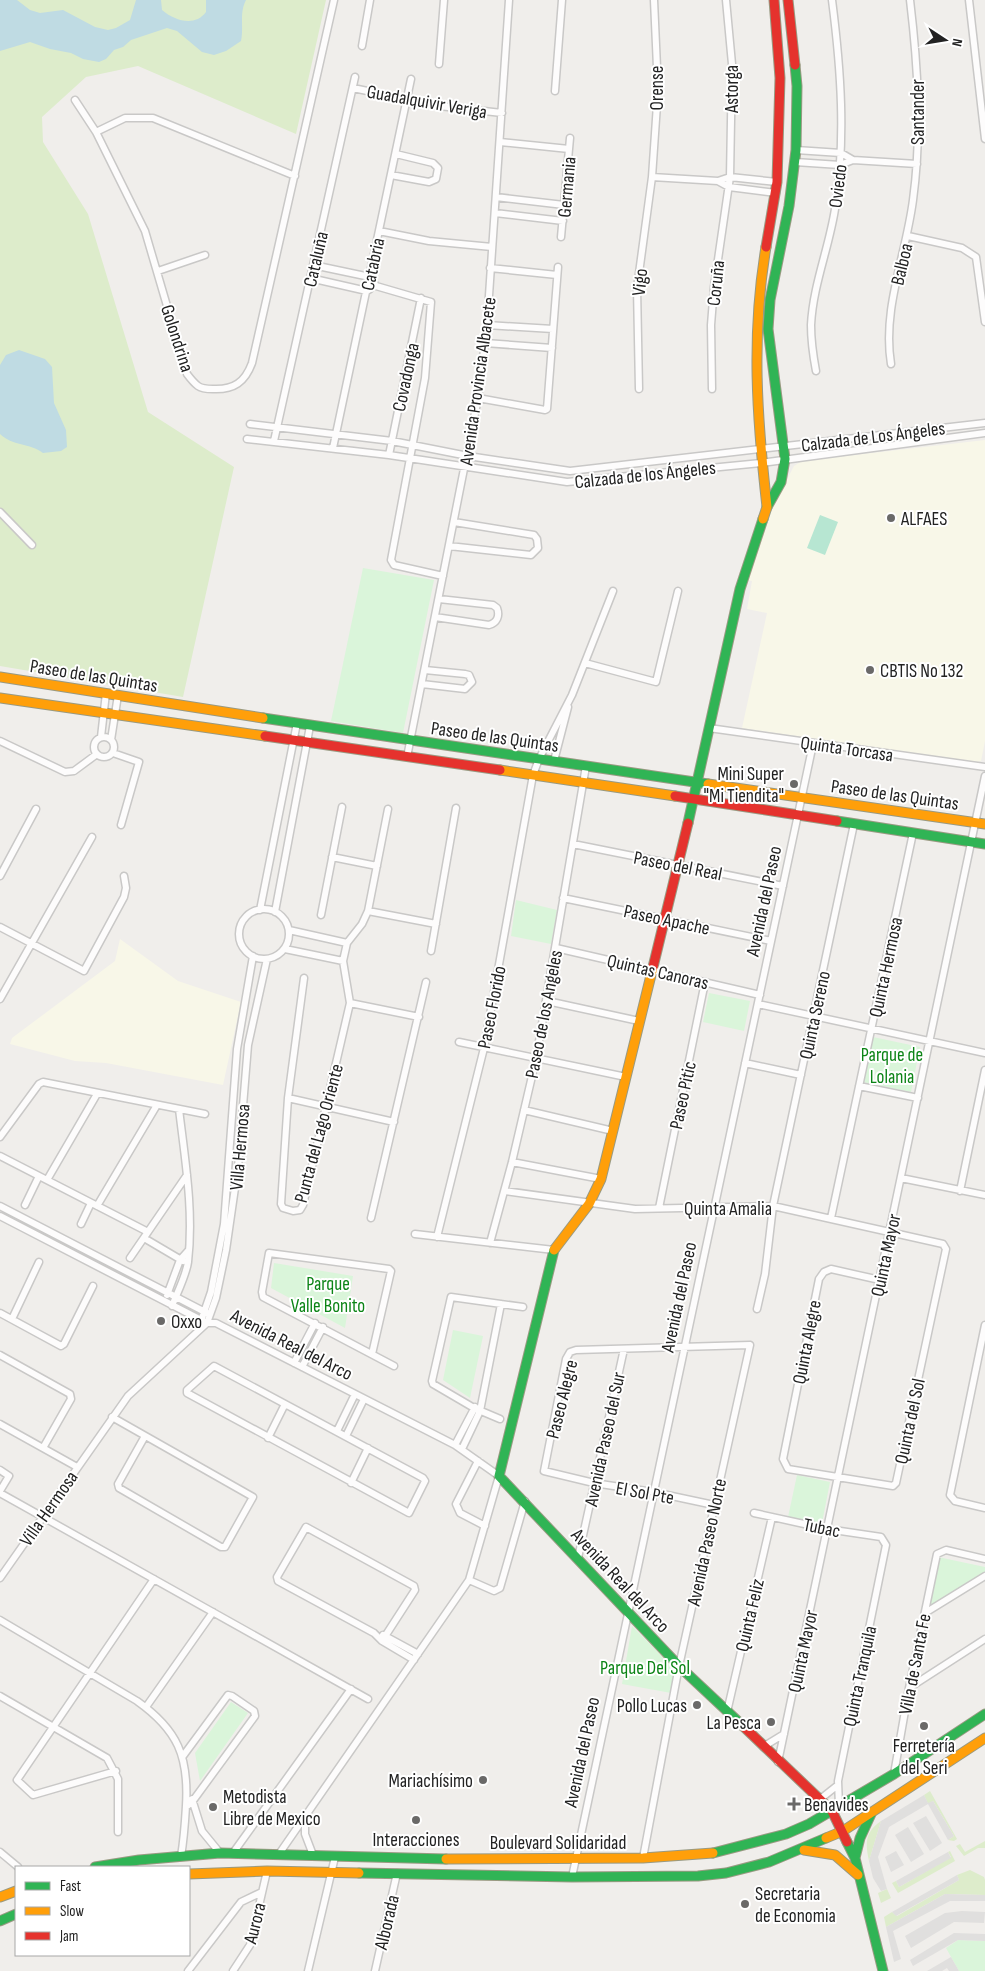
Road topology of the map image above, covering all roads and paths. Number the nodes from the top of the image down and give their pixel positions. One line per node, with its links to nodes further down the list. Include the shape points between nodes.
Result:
1 (334, 0): 37 (street, Golondrina)
2 (370, 0): 13 (street)
3 (444, 0): 14 (street)
4 (509, 0): 22 (street, Avenida Provincia Albacete)
5 (562, 0): 18 (street)
6 (654, 0): 38 (street, Orense, via 652,10 658,79)
7 (726, 0): 39 (street, Astorga, via 732,64)
8 (774, 0): 21 (main road)
9 (788, 0): 23 (main road)
10 (832, 0): 30 (street, Oviedo, via 841,79)
11 (910, 0): 34 (street, Santander, via 917,75)
12 (969, 0): 26 (street)
13 (362, 46)
14 (439, 64)
15 (355, 77): 17 (street, Cataluña)
16 (411, 79): 19 (street, Catabria)
17 (353, 88): 19 (street, Guadalquivir Veriga); 55 (street, Cataluña)
18 (555, 91)
19 (407, 99): 22 (street, Guadalquivir Veriga); 31 (street, Catabria)
20 (75, 100): 24 (street, Golondrina)
21 (780, 112): 23 (main road); 41 (main road)
22 (502, 113): 27 (street, Avenida Provincia Albacete)
23 (798, 113): 29 (main road)
24 (96, 132): 37 (street, via 125,118 153,118); 58 (street, Golondrina, via 146,231)
25 (570, 138): 28 (street, Germania)
26 (985, 139)
27 (500, 142): 28 (street); 44 (street, Avenida Provincia Albacete)
28 (569, 148): 45 (street, Germania)
29 (796, 150): 30 (street); 33 (main road)
30 (841, 153): 32 (street); 35 (street, Oviedo)
31 (396, 154): 36 (street, Catabria); 36 (street, via 432,163 438,168 438,175 429,182)
32 (853, 160): 34 (street); 35 (street)
33 (795, 162): 35 (street); 49 (main road)
34 (917, 164): 51 (street, Balboa)
35 (840, 165): 71 (street, Oviedo, via 835,209 811,324)
36 (392, 175): 50 (street, Catabria)
37 (295, 176): 58 (street, Golondrina, via 252,363 248,375 239,384 227,390 208,389 198,386 187,374)
38 (652, 176): 40 (street); 72 (street, Vigo, via 637,288)
39 (730, 177): 40 (street); 41 (street); 42 (street, Coruña)
40 (718, 182): 42 (street)
41 (777, 182): 43 (main road)
42 (729, 187): 43 (street); 73 (street, Coruña, via 714,287)
43 (776, 193): 47 (main road)
44 (496, 197): 45 (street); 46 (street, Avenida Provincia Albacete)
45 (564, 205): 48 (street, Germania)
46 (494, 213): 48 (street); 53 (street, Avenida Provincia Albacete)
47 (772, 219): 49 (main road); 86 (main road, via 756,324)
48 (563, 221): 52 (street, Germania)
49 (786, 223): 84 (main road, via 770,300 768,329)
50 (380, 231): 53 (street, via 429,241); 60 (street, Catabria)
51 (908, 236): 65 (street, via 962,248 976,257); 70 (street, Balboa, via 890,314 888,346)
52 (561, 237)
53 (492, 247): 57 (street, Avenida Provincia Albacete)
54 (205, 254): 58 (street)
55 (313, 264): 60 (street); 61 (street, Cataluña)
56 (558, 267): 59 (street)
57 (490, 268): 59 (street); 66 (street, Avenida Provincia Albacete)
58 (158, 271)
59 (558, 275): 67 (street)
60 (370, 277): 62 (street); 63 (street, Catabria)
61 (310, 278): 63 (street); 77 (street, Cataluña)
62 (376, 286): 63 (street); 64 (street)
63 (367, 291): 78 (street, Catabria)
64 (421, 298): 81 (street, Covadonga); 83 (street, via 430,301 426,366)
65 (985, 322)
66 (487, 324): 67 (street); 68 (street, Avenida Provincia Albacete)
67 (553, 329): 69 (street)
68 (485, 342): 69 (street); 74 (street, Avenida Provincia Albacete)
69 (552, 348): 74 (street, via 548,408)
70 (891, 364)
71 (816, 370)
72 (639, 388)
73 (712, 389)
74 (478, 398): 88 (street, Avenida Provincia Albacete)
75 (985, 423): 84 (street, Calzada de Los Ángeles)
76 (250, 424): 77 (street, Calzada de los Ángeles)
77 (278, 427): 78 (street, Calzada de los Ángeles); 82 (street, Cataluña)
78 (336, 433): 81 (street, Calzada de los Ángeles); 85 (street, Catabria)
79 (985, 433): 90 (street, Calzada de los Ángeles)
80 (247, 439): 82 (street, Calzada de los Ángeles)
81 (392, 440): 83 (street, Calzada de los Ángeles); 87 (street, Covadonga)
82 (274, 441): 85 (street, Calzada de los Ángeles)
83 (411, 444): 88 (street, Calzada de los Ángeles); 89 (street)
84 (784, 446): 86 (street, Calzada de Los Ángeles); 90 (main road)
85 (333, 448): 87 (street, Calzada de los Ángeles)
86 (760, 449): 88 (street, Calzada de los Ángeles, via 575,470); 91 (main road)
87 (389, 455): 89 (street, Calzada de los Ángeles)
88 (468, 456): 92 (street, Avenida Provincia Albacete)
89 (409, 458): 92 (street, Calzada de los Ángeles); 98 (street, via 391,562)
90 (786, 459): 91 (street, Calzada de los Ángeles); 93 (main road, via 781,482)
91 (761, 463): 92 (street, Calzada de los Ángeles, via 575,482); 93 (main road)
92 (466, 468): 95 (street, Avenida Provincia Albacete)
93 (767, 507): 115 (main road, via 740,589)
94 (0, 512): 96 (street)
95 (454, 522): 97 (street, Avenida Provincia Albacete); 97 (street, via 534,535 538,548 531,555)
96 (32, 545)
97 (449, 546): 98 (street, Avenida Provincia Albacete)
98 (443, 576): 101 (street, Avenida Provincia Albacete)
99 (613, 591): 103 (street)
100 (678, 591): 103 (street, via 656,682)
101 (439, 599): 102 (street, Avenida Provincia Albacete); 102 (street, via 493,606 497,608 498,617 489,625)
102 (435, 617): 104 (street, Avenida Provincia Albacete)
103 (585, 663): 109 (street)
104 (424, 670): 106 (street, Avenida Provincia Albacete); 106 (street, via 464,674 472,682 465,689)
105 (0, 678): 107 (main road, Paseo de las Quintas)
106 (422, 684): 120 (street, Avenida Provincia Albacete)
107 (106, 694): 108 (main road, Paseo de las Quintas); 111 (street)
108 (118, 695): 112 (street); 113 (main road, Paseo de las Quintas)
109 (572, 695): 126 (street, Paseo Florido); 127 (street)
110 (0, 698): 111 (main road, Paseo de las Quintas)
111 (104, 714): 112 (main road, Paseo de las Quintas); 116 (street)
112 (114, 716): 117 (street); 119 (main road, Paseo de las Quintas)
113 (298, 724): 114 (main road, Paseo de las Quintas); 119 (street)
114 (310, 726): 120 (main road, Paseo de las Quintas); 121 (street)
115 (710, 728): 122 (street, Quinta Torcasa); 133 (main road)
116 (101, 738): 117 (street); 124 (street, via 95,743)
117 (111, 740): 123 (street)
118 (0, 741): 124 (street, via 65,772 74,771)
119 (295, 741): 121 (main road, Paseo de las Quintas); 156 (street)
120 (410, 741): 125 (street, Avenida Provincia Albacete); 126 (main road, Paseo de las Quintas)
121 (307, 743): 125 (main road, Paseo de las Quintas); 158 (street)
122 (813, 744): 129 (street, Quinta Torcasa); 134 (street, Avenida del Paseo)
123 (113, 753): 124 (street, via 105,758); 143 (street, via 139,762)
124 (96, 754)
125 (407, 757): 130 (main road, Paseo de las Quintas)
126 (539, 759): 127 (main road, Paseo de las Quintas); 130 (street, Paseo Florido)
127 (554, 761): 128 (main road, Paseo de las Quintas)
128 (586, 766): 132 (street, Paseo de los Angeles); 133 (main road, Paseo de las Quintas)
129 (985, 768)
130 (533, 775): 132 (main road, Paseo de las Quintas); 188 (street, Paseo Florido)
131 (985, 776): 141 (street, Quinta Mayor)
132 (584, 782): 135 (main road, Paseo de las Quintas); 147 (street, Paseo de los Angeles)
133 (698, 782): 134 (main road, Paseo de las Quintas); 135 (main road)
134 (802, 797): 140 (street, Avenida del Paseo); 141 (main road, Paseo de las Quintas)
135 (694, 800): 140 (main road, Paseo de las Quintas); 150 (main road)
136 (342, 807): 149 (street)
137 (456, 808): 161 (street)
138 (36, 809): 152 (street)
139 (388, 810): 151 (street)
140 (798, 815): 142 (main road, Paseo de las Quintas); 154 (street, Avenida del Paseo)
141 (980, 823): 146 (street, Quinta Mayor)
142 (854, 824): 144 (main road, Paseo de las Quintas); 182 (street, Quinta Sereno)
143 (121, 825)
144 (913, 833): 146 (main road, Paseo de las Quintas); 185 (street, Quinta Hermosa)
145 (92, 837): 165 (street)
146 (972, 842): 148 (main road, Paseo de las Quintas); 186 (street, Quinta Mayor)
147 (573, 844): 150 (street, Paseo del Real); 155 (street, Paseo de los Angeles)
148 (985, 844)
149 (332, 856): 151 (street); 159 (street)
150 (678, 865): 154 (street, Paseo del Real); 160 (main road)
151 (376, 866): 157 (street)
152 (0, 876)
153 (124, 876): 165 (street, via 124,897 84,971)
154 (783, 886): 164 (street, Avenida del Paseo)
155 (563, 898): 160 (street, Paseo Apache); 168 (street, Paseo de los Angeles)
156 (260, 910): 158 (street); 170 (street, via 246,918 240,928 242,944)
157 (368, 911): 161 (street); 166 (street)
158 (275, 912): 163 (street, via 284,919)
159 (321, 915)
160 (665, 919): 164 (street, Paseo Apache); 173 (main road)
161 (436, 924): 169 (street)
162 (0, 927): 165 (street)
163 (289, 930): 166 (street); 167 (street)
164 (771, 941): 177 (street, Avenida del Paseo)
165 (31, 943): 178 (street)
166 (348, 943): 172 (street)
167 (284, 948): 171 (street, via 277,956); 172 (street)
168 (556, 948): 173 (street, Quintas Canoras); 179 (street, Paseo de los Angeles)
169 (431, 951)
170 (253, 956): 171 (street); 251 (street, Villa Hermosa, via 237,1049 224,1224)
171 (267, 959): 253 (street, Villa Hermosa, via 248,1045 234,1201 221,1280)
172 (343, 961): 180 (street, Punta del Lago Oriente)
173 (652, 970): 176 (street, Quintas Canoras); 184 (main road)
174 (304, 978): 197 (street, Punta del Lago Oriente)
175 (426, 982): 183 (street)
176 (705, 982): 177 (street, Quintas Canoras); 223 (street, Paseo Pitic)
177 (760, 995): 181 (street, Avenida del Paseo)
178 (0, 998)
179 (547, 1001): 184 (street); 190 (street, Paseo de los Angeles)
180 (350, 1003): 183 (street); 200 (street, Punta del Lago Oriente)
181 (758, 1004): 182 (street); 191 (street, Avenida del Paseo)
182 (814, 1016): 185 (street); 193 (street, Quinta Sereno)
183 (419, 1017): 204 (street)
184 (639, 1021): 194 (main road)
185 (872, 1028): 186 (street); 195 (street, Quinta Hermosa)
186 (930, 1041): 189 (street); 198 (street, Quinta Mayor)
187 (459, 1042): 188 (street)
188 (484, 1048): 190 (street); 231 (street, Paseo Florido)
189 (985, 1052)
190 (536, 1059): 194 (street); 202 (street, Paseo de los Angeles)
191 (745, 1063): 193 (street); 221 (street, Avenida del Paseo)
192 (985, 1070): 215 (street)
193 (801, 1075): 222 (street, Quinta Sereno)
194 (626, 1077): 205 (main road)
195 (860, 1086): 198 (street); 226 (street, Quinta Hermosa)
196 (97, 1094): 199 (street); 206 (street, via 46,1082 39,1084); 213 (street)
197 (288, 1098): 200 (street); 200 (street, Punta del Lago Oriente, via 281,1204 287,1210 300,1210 303,1205)
198 (918, 1098): 211 (street, Quinta Mayor)
199 (157, 1105): 201 (street); 217 (street)
200 (326, 1107): 204 (street)
201 (179, 1109): 203 (street); 209 (street)
202 (524, 1110): 205 (street); 208 (street, Paseo de los Angeles)
203 (205, 1114)
204 (394, 1122): 225 (street)
205 (613, 1131): 212 (main road)
206 (0, 1137)
207 (0, 1156): 210 (street)
208 (512, 1162): 212 (street); 214 (street, Paseo de los Angeles)
209 (187, 1175): 230 (street); 237 (street, via 190,1203)
210 (39, 1176): 213 (street); 219 (street)
211 (901, 1178): 215 (street); 228 (street, Quinta Mayor)
212 (601, 1179): 218 (main road)
213 (47, 1180): 217 (street)
214 (505, 1191): 218 (street, Quinta Amalia); 233 (street, Paseo de los Angeles)
215 (960, 1191): 216 (street)
216 (985, 1195)
217 (94, 1204): 227 (street); 230 (street)
218 (589, 1204): 223 (street, Quinta Amalia); 236 (main road)
219 (24, 1205)
220 (0, 1206): 232 (street, Avenida Real del Arco)
221 (714, 1206): 222 (street, Quinta Amalia); 223 (street, Quinta Amalia); 261 (street, Avenida del Paseo)
222 (773, 1206): 226 (street, Quinta Amalia); 250 (street, via 765,1274)
223 (659, 1208)
224 (0, 1216): 234 (street, Avenida Real del Arco)
225 (371, 1218)
226 (832, 1218): 228 (street, Quinta Amalia)
227 (81, 1224)
228 (890, 1232): 235 (street, Quinta Amalia, via 943,1244); 242 (street, Quinta Mayor)
229 (415, 1234): 231 (street)
230 (146, 1235): 238 (street); 239 (street)
231 (437, 1237): 233 (street)
232 (66, 1241): 234 (street); 244 (street, Avenida Real del Arco)
233 (490, 1243): 236 (street)
234 (61, 1248): 246 (street, Avenida Real del Arco)
235 (946, 1249): 289 (street, Quinta del Sol, via 896,1483 889,1486)
236 (554, 1250): 288 (main road)
237 (188, 1251): 239 (street); 241 (street)
238 (130, 1258)
239 (180, 1260): 241 (street); 244 (street)
240 (39, 1262): 254 (street)
241 (188, 1264): 245 (street)
242 (880, 1280): 285 (street, Quinta Alegre, via 830,1269 819,1279 783,1459); 289 (street, Quinta Mayor)
243 (93, 1286): 254 (street, via 63,1346)
244 (168, 1293): 245 (street, Avenida Real del Arco); 246 (street)
245 (176, 1296): 248 (street); 251 (street, Avenida Real del Arco)
246 (164, 1302): 248 (street, Avenida Real del Arco)
247 (502, 1304): 249 (street); 271 (street); 271 (street, via 451,1297 432,1381)
248 (172, 1306): 255 (street, Avenida Real del Arco)
249 (523, 1306)
250 (757, 1309)
251 (204, 1312): 253 (street, Avenida Real del Arco); 255 (street, Villa Hermosa)
252 (0, 1313): 254 (street)
253 (211, 1316): 255 (street, Villa Hermosa); 256 (street, Avenida Real del Arco)
254 (12, 1320)
255 (204, 1322): 256 (street, Avenida Real del Arco); 272 (street, Villa Hermosa, via 136,1388)
256 (216, 1323): 265 (street, Avenida Real del Arco)
257 (315, 1323): 259 (street); 263 (street, via 262,1295 269,1253 389,1269); 265 (street)
258 (985, 1325): 296 (street, via 950,1495 955,1501)
259 (323, 1327): 263 (street); 267 (street)
260 (750, 1345): 261 (street, Paseo Alegre); 295 (street, Avenida Paseo Norte)
261 (684, 1346): 262 (street, Paseo Alegre); 293 (street, Avenida del Paseo)
262 (624, 1349): 287 (street, Paseo Alegre, via 576,1350 568,1355 544,1470); 291 (street, Avenida Paseo del Sur)
263 (372, 1354): 266 (street)
264 (0, 1355): 280 (street, via 70,1394 71,1398)
265 (294, 1363): 267 (street, Avenida Real del Arco)
266 (394, 1366)
267 (302, 1367): 268 (street, Avenida Real del Arco)
268 (355, 1394): 269 (street, Avenida Real del Arco); 275 (street)
269 (364, 1399): 277 (street); 279 (street, Avenida Real del Arco)
270 (285, 1404): 275 (street); 278 (street); 278 (street, via 214,1366 187,1391)
271 (477, 1410): 273 (street); 279 (street); 282 (street)
272 (112, 1417): 276 (street); 284 (street, Villa Hermosa)
273 (500, 1419)
274 (0, 1424): 280 (street)
275 (337, 1431): 277 (street)
276 (145, 1436): 276 (street, via 118,1484 119,1488 225,1547 253,1497)
277 (346, 1436): 281 (street)
278 (268, 1438): 290 (street)
279 (455, 1445): 282 (street, Avenida Real del Arco)
280 (43, 1448): 284 (street)
281 (368, 1448): 290 (street); 290 (street, via 425,1478 410,1512 407,1514)
282 (462, 1449): 283 (street, Avenida Real del Arco)
283 (478, 1461): 288 (street, Avenida Real del Arco); 300 (street, via 456,1504 460,1513)
284 (78, 1467): 299 (street, Villa Hermosa)
285 (788, 1469): 289 (street, Quinta del Sol)
286 (0, 1470): 292 (street, via 8,1474)
287 (546, 1473): 291 (street, El Sol Pte)
288 (499, 1476): 294 (main road, Avenida Real del Arco); 300 (street)
289 (838, 1478): 301 (street, Quinta Mayor)
290 (351, 1483)
291 (594, 1483): 293 (street, El Sol Pte); 303 (street, Avenida Paseo del Sur)
292 (0, 1492): 299 (street)
293 (653, 1492): 295 (street, El Sol Pte); 309 (street, Avenida del Paseo)
294 (525, 1501): 303 (main road, Avenida Real del Arco); 308 (street, via 500,1588 494,1591)
295 (714, 1505): 316 (street, Avenida Paseo Norte)
296 (985, 1508)
297 (754, 1513): 298 (street, Tubac)
298 (772, 1517): 301 (street, Tubac); 323 (street, Quinta Feliz)
299 (42, 1518): 306 (street, Villa Hermosa); 307 (street)
300 (485, 1526): 308 (street)
301 (827, 1529): 302 (street, Tubac, via 881,1537); 326 (street, Quinta Mayor)
302 (886, 1546): 333 (street, Quinta Tranquila)
303 (578, 1558): 309 (main road, Avenida Real del Arco)
304 (985, 1558): 311 (street, Villa de Santa Fe, via 946,1550 937,1554)
305 (985, 1576): 311 (street)
306 (0, 1578)
307 (154, 1579): 310 (street); 317 (street)
308 (469, 1580): 315 (street)
309 (628, 1610): 316 (main road, Avenida Real del Arco); 351 (street, Avenida del Paseo)
310 (213, 1612): 319 (street); 322 (street)
311 (924, 1614): 318 (street, Villa de Santa Fe)
312 (0, 1620): 317 (street)
313 (384, 1638): 313 (street, via 415,1590 414,1586 305,1528 277,1577 278,1581); 315 (street)
314 (985, 1639): 318 (street)
315 (416, 1657): 340 (street)
316 (680, 1666): 323 (main road, Avenida Real del Arco); 352 (street, Avenida Paseo Norte)
317 (90, 1671): 322 (street); 325 (street)
318 (909, 1688): 332 (street, Villa de Santa Fe)
319 (351, 1689): 321 (street); 346 (street)
320 (0, 1696): 325 (street)
321 (368, 1699)
322 (146, 1707): 329 (street, via 175,1737)
323 (727, 1712): 328 (main road, Avenida Real del Arco)
324 (985, 1714): 332 (main road, Boulevard Solidaridad)
325 (52, 1726): 331 (street, via 107,1758); 331 (street, via 17,1777 31,1794)
326 (784, 1734): 328 (street); 330 (street, Quinta Mayor)
327 (985, 1738): 339 (main road, Boulevard Solidaridad)
328 (763, 1747): 330 (main road, Avenida Real del Arco)
329 (183, 1756): 334 (street); 336 (street, via 228,1696 254,1711 254,1716)
330 (778, 1762): 335 (main road, Avenida Real del Arco)
331 (116, 1772): 342 (street, via 120,1786)
332 (894, 1774): 338 (main road, Boulevard Solidaridad)
333 (838, 1785): 335 (street); 338 (street, Quinta Tranquila)
334 (188, 1786): 336 (street); 337 (street)
335 (819, 1800): 338 (main road, Avenida Real del Arco)
336 (192, 1802): 337 (street); 345 (street, via 202,1831)
337 (186, 1807): 349 (street)
338 (835, 1809): 341 (main road, Avenida Real del Arco); 352 (main road, Boulevard Solidaridad, via 786,1834 725,1851 697,1856)
339 (871, 1813): 341 (main road, Boulevard Solidaridad); 353 (main road, via 860,1838)
340 (305, 1815): 347 (street); 348 (street, via 305,1834)
341 (843, 1831): 343 (main road, Boulevard Solidaridad); 353 (main road, Avenida Real del Arco)
342 (118, 1832)
343 (801, 1850): 360 (main road, via 833,1853 844,1858); 361 (main road, Boulevard Solidaridad, via 726,1873)
344 (0, 1852): 354 (street)
345 (220, 1853): 346 (main road, Boulevard Solidaridad); 349 (main road, Boulevard Solidaridad)
346 (234, 1854): 347 (main road, Boulevard Solidaridad)
347 (279, 1854): 348 (main road, Boulevard Solidaridad)
348 (313, 1855): 350 (main road, Boulevard Solidaridad)
349 (181, 1856): 355 (main road, Boulevard Solidaridad)
350 (335, 1856): 351 (main road, Boulevard Solidaridad, via 396,1859); 357 (street)
351 (576, 1857): 352 (main road, Boulevard Solidaridad); 361 (street, Avenida del Paseo)
352 (643, 1858)
353 (856, 1858): 360 (main road, Avenida Real del Arco)
354 (17, 1866)
355 (100, 1866)
356 (267, 1871): 357 (main road, Boulevard Solidaridad); 359 (main road, Boulevard Solidaridad); 363 (street, Aurora)
357 (332, 1872): 358 (main road, Boulevard Solidaridad); 369 (street)
358 (397, 1873): 361 (main road, Boulevard Solidaridad); 370 (street, Alborada)
359 (190, 1874)
360 (858, 1875): 371 (main road, Avenida Real del Arco)
361 (572, 1877)
362 (15, 1891): 364 (main road)
363 (262, 1892): 367 (street, via 241,1902); 368 (street, Aurora, via 250,1945)
364 (0, 1897)
365 (15, 1914): 366 (main road)
366 (0, 1921)
367 (188, 1971)
368 (234, 1971)
369 (308, 1971)
370 (375, 1971)
371 (883, 1971)

